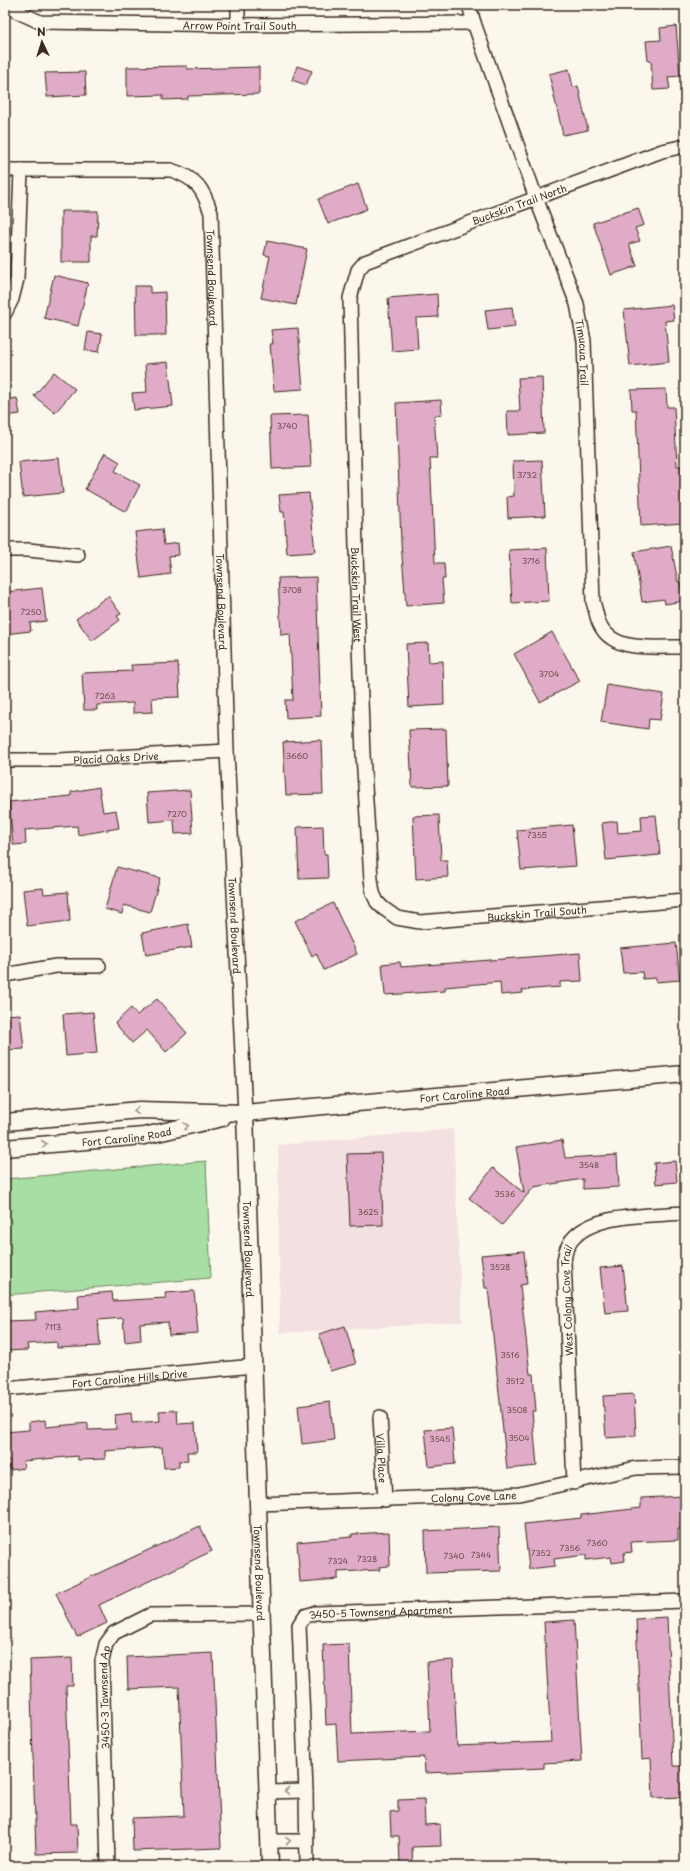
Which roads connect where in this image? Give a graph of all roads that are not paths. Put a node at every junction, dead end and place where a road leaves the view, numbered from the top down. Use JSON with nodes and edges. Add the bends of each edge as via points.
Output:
{"nodes":[{"id":1,"x":11,"y":5,"type":"edge"},
{"id":2,"x":238,"y":5,"type":"edge"},
{"id":3,"x":469,"y":5,"type":"edge"},
{"id":4,"x":474,"y":23,"type":"junction"},
{"id":5,"x":238,"y":25,"type":"junction"},
{"id":6,"x":685,"y":146,"type":"edge"},
{"id":7,"x":5,"y":170,"type":"edge"},
{"id":8,"x":20,"y":170,"type":"junction"},
{"id":9,"x":536,"y":198,"type":"junction"},
{"id":10,"x":358,"y":270,"type":"joint"},
{"id":11,"x":5,"y":313,"type":"edge"},
{"id":12,"x":5,"y":550,"type":"edge"},
{"id":13,"x":78,"y":555,"type":"dead end"},
{"id":14,"x":685,"y":647,"type":"edge"},
{"id":15,"x":227,"y":751,"type":"junction"},
{"id":16,"x":5,"y":760,"type":"edge"},
{"id":17,"x":685,"y":900,"type":"edge"},
{"id":18,"x":390,"y":914,"type":"joint"},
{"id":19,"x":99,"y":966,"type":"dead end"},
{"id":20,"x":5,"y":975,"type":"edge"},
{"id":21,"x":685,"y":1074,"type":"edge"},
{"id":22,"x":245,"y":1113,"type":"junction"},
{"id":23,"x":5,"y":1122,"type":"edge"},
{"id":24,"x":5,"y":1148,"type":"edge"},
{"id":25,"x":685,"y":1213,"type":"edge"},
{"id":26,"x":254,"y":1366,"type":"junction"},
{"id":27,"x":5,"y":1389,"type":"edge"},
{"id":28,"x":380,"y":1416,"type":"dead end"},
{"id":29,"x":685,"y":1467,"type":"edge"},
{"id":30,"x":574,"y":1482,"type":"junction"},
{"id":31,"x":384,"y":1500,"type":"junction"},
{"id":32,"x":259,"y":1504,"type":"junction"},
{"id":33,"x":685,"y":1601,"type":"edge"},
{"id":34,"x":260,"y":1614,"type":"junction"},
{"id":35,"x":306,"y":1790,"type":"junction"},
{"id":36,"x":267,"y":1792,"type":"junction"},
{"id":37,"x":306,"y":1840,"type":"junction"},
{"id":38,"x":269,"y":1841,"type":"junction"},
{"id":39,"x":108,"y":1866,"type":"edge"},
{"id":40,"x":270,"y":1866,"type":"edge"},
{"id":41,"x":307,"y":1866,"type":"edge"}],
"edges":[{"from":1,"to":5,"type":"street","name":"Arrow Point Trail South","via":[[16,11],[40,22]]},
{"from":2,"to":5,"type":"street"},
{"from":3,"to":4,"type":"street","name":"Timucua Trail"},
{"from":4,"to":5,"type":"street","name":"Arrow Point Trail South"},
{"from":4,"to":9,"type":"street","name":"Timucua Trail"},
{"from":6,"to":9,"type":"street","name":"Buckskin Trail North","via":[[662,151]]},
{"from":7,"to":8,"type":"street","name":"Townsend Boulevard"},
{"from":8,"to":11,"type":"street","via":[[17,280]]},
{"from":8,"to":15,"type":"street","name":"Townsend Boulevard","via":[[171,170],[185,175],[204,192],[211,212]]},
{"from":9,"to":10,"type":"street","name":"Buckskin Trail North","via":[[364,262]]},
{"from":9,"to":14,"type":"street","name":"Timucua Trail","via":[[577,304],[584,341],[593,602],[598,620],[605,633],[628,646]]},
{"from":10,"to":18,"type":"street","name":"Buckskin Trail West","via":[[350,298],[363,755],[373,894],[377,902]]},
{"from":12,"to":13,"type":"street"},
{"from":15,"to":16,"type":"street","name":"Placid Oaks Drive","via":[[59,760]]},
{"from":15,"to":22,"type":"street","name":"Townsend Boulevard"},
{"from":17,"to":18,"type":"street","name":"Buckskin Trail South","via":[[420,922],[397,918]]},
{"from":19,"to":20,"type":"street","via":[[56,966]]},
{"from":21,"to":22,"type":"street","name":"Fort Caroline Road"},
{"from":22,"to":23,"type":"street","name":"Fort Caroline Road","one_way":true,"via":[[140,1110]]},
{"from":24,"to":22,"type":"street","name":"Fort Caroline Road","one_way":true,"via":[[144,1136]]},
{"from":22,"to":26,"type":"street","name":"Townsend Boulevard"},
{"from":25,"to":30,"type":"street","name":"West Colony Cove Trail","via":[[606,1220],[582,1230],[567,1247],[564,1261]]},
{"from":26,"to":27,"type":"street","name":"Fort Caroline Hills Drive"},
{"from":26,"to":32,"type":"street","name":"Townsend Boulevard"},
{"from":28,"to":31,"type":"street","name":"Villa Place"},
{"from":29,"to":30,"type":"street","name":"Colony Cove Lane","via":[[636,1468]]},
{"from":30,"to":31,"type":"street","name":"Colony Cove Lane","via":[[519,1494]]},
{"from":31,"to":32,"type":"street","name":"Colony Cove Lane"},
{"from":32,"to":34,"type":"street","name":"Townsend Boulevard"},
{"from":33,"to":35,"type":"street","name":"3450-5 Townsend Apartment","via":[[315,1613],[305,1616],[299,1625]]},
{"from":34,"to":36,"type":"street","name":"Townsend Boulevard"},
{"from":34,"to":39,"type":"street","name":"3450-3 Townsend Ap","via":[[150,1615],[114,1633],[106,1644],[102,1661]]},
{"from":35,"to":36,"type":"street","one_way":true},
{"from":35,"to":37,"type":"street","name":"3450-5 Townsend Apartment"},
{"from":36,"to":38,"type":"street","name":"Townsend Boulevard"},
{"from":38,"to":37,"type":"street","one_way":true},
{"from":37,"to":41,"type":"street","name":"3450-5 Townsend Apartment"},
{"from":38,"to":40,"type":"street","name":"Townsend Boulevard"}]}
